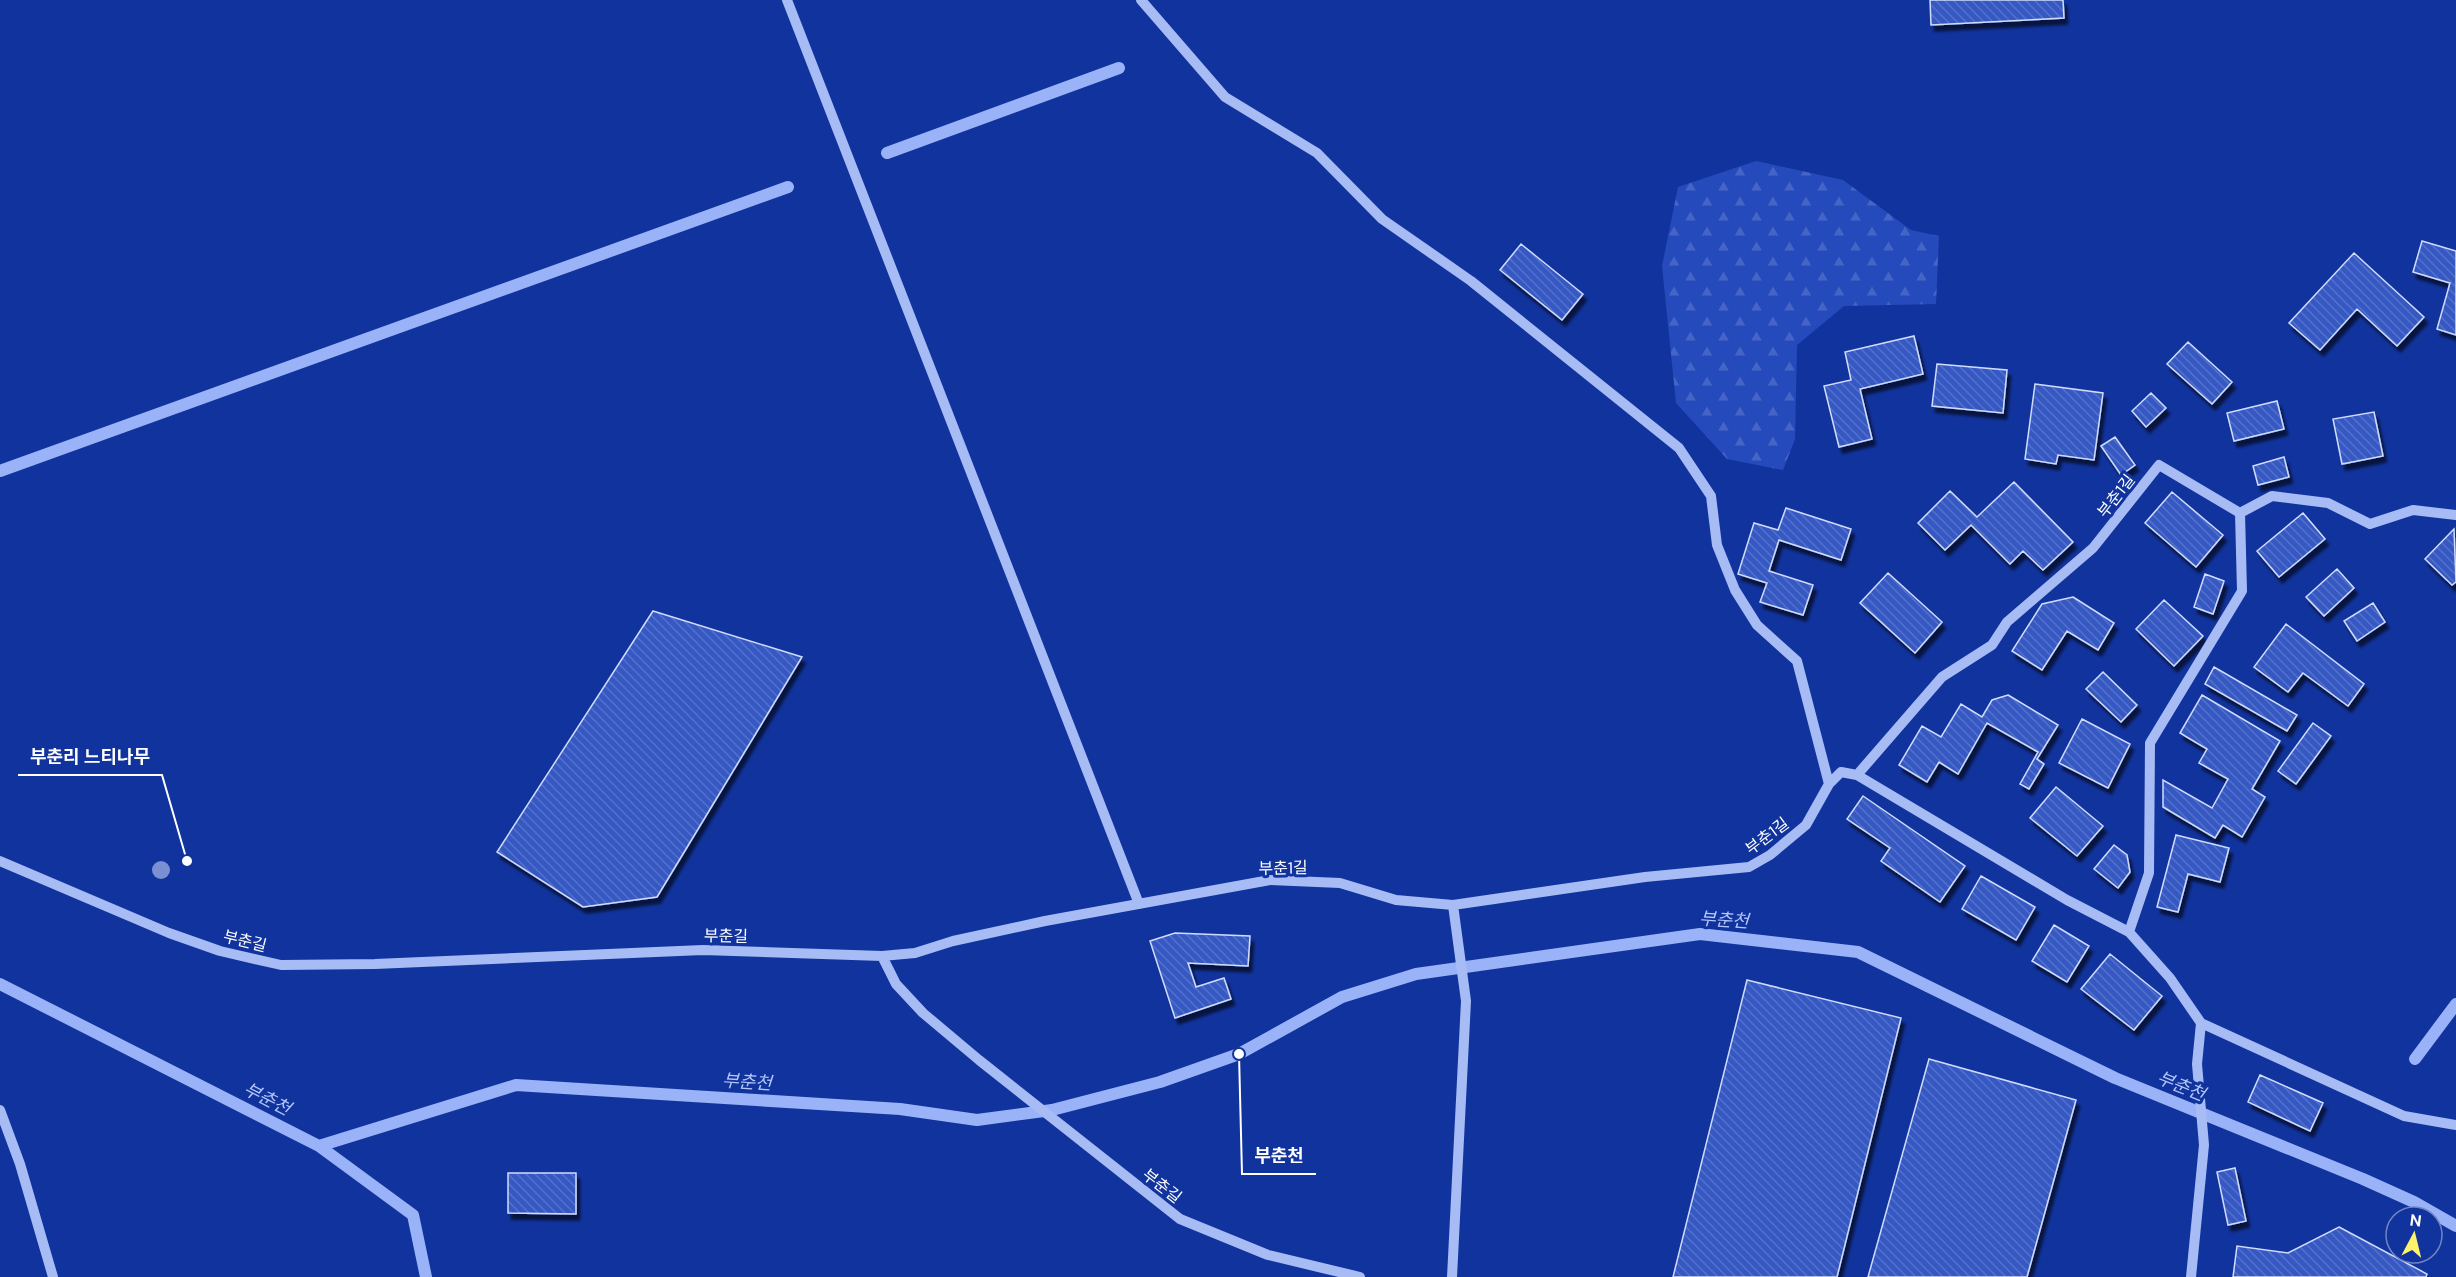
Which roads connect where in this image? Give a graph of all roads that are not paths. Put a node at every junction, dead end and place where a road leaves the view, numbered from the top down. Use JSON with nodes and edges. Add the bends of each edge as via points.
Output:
{"nodes":[{"id":1,"x":787,"y":0,"type":"edge"},
{"id":2,"x":1141,"y":0,"type":"edge"},
{"id":3,"x":2241,"y":513,"type":"junction"},
{"id":4,"x":2456,"y":515,"type":"edge"},
{"id":5,"x":1857,"y":775,"type":"junction"},
{"id":6,"x":1829,"y":784,"type":"junction"},
{"id":7,"x":0,"y":852,"type":"edge"},
{"id":8,"x":0,"y":861,"type":"edge"},
{"id":9,"x":11,"y":866,"type":"junction"},
{"id":10,"x":1139,"y":904,"type":"junction"},
{"id":11,"x":1452,"y":905,"type":"junction"},
{"id":12,"x":2129,"y":932,"type":"junction"},
{"id":13,"x":882,"y":956,"type":"junction"},
{"id":14,"x":2201,"y":1023,"type":"junction"},
{"id":15,"x":0,"y":1110,"type":"edge"},
{"id":16,"x":2456,"y":1125,"type":"edge"},
{"id":17,"x":52,"y":1277,"type":"edge"},
{"id":18,"x":1360,"y":1277,"type":"edge"},
{"id":19,"x":1452,"y":1277,"type":"edge"},
{"id":20,"x":2191,"y":1277,"type":"edge"}],
"edges":[{"from":1,"to":10,"type":"street"},
{"from":2,"to":6,"type":"street","via":[[1225,97],[1317,153],[1382,219],[1471,281],[1679,448],[1711,496],[1717,546],[1735,590],[1756,625],[1797,661]]},
{"from":3,"to":4,"type":"street","via":[[2272,496],[2328,503],[2370,524],[2413,510]]},
{"from":3,"to":5,"type":"street","name":"부춘1길","via":[[2159,465],[2093,548],[2007,622],[1992,645],[1942,676]]},
{"from":3,"to":12,"type":"street","via":[[2242,591],[2150,743],[2149,873]]},
{"from":5,"to":6,"type":"street","via":[[1841,772]]},
{"from":5,"to":12,"type":"street","via":[[2058,895]]},
{"from":6,"to":11,"type":"street","name":"부춘1길","via":[[1806,825],[1749,867],[1645,877]]},
{"from":7,"to":9,"type":"street"},
{"from":8,"to":9,"type":"street","name":"부춘길"},
{"from":9,"to":13,"type":"street","name":"부춘길","via":[[179,936],[220,951],[281,965],[703,950]]},
{"from":10,"to":11,"type":"street","name":"부춘1길","via":[[1270,880],[1340,883],[1396,900]]},
{"from":10,"to":13,"type":"street","name":"부춘1길","via":[[953,941],[915,953]]},
{"from":11,"to":19,"type":"street","via":[[1466,1002]]},
{"from":12,"to":14,"type":"street","via":[[2170,978]]},
{"from":13,"to":18,"type":"street","name":"부춘길","via":[[896,984],[923,1013],[1180,1219],[1268,1255]]},
{"from":14,"to":16,"type":"street","via":[[2404,1116]]},
{"from":14,"to":20,"type":"street","via":[[2197,1064],[2205,1144]]},
{"from":15,"to":17,"type":"street","via":[[20,1164]]}]}
